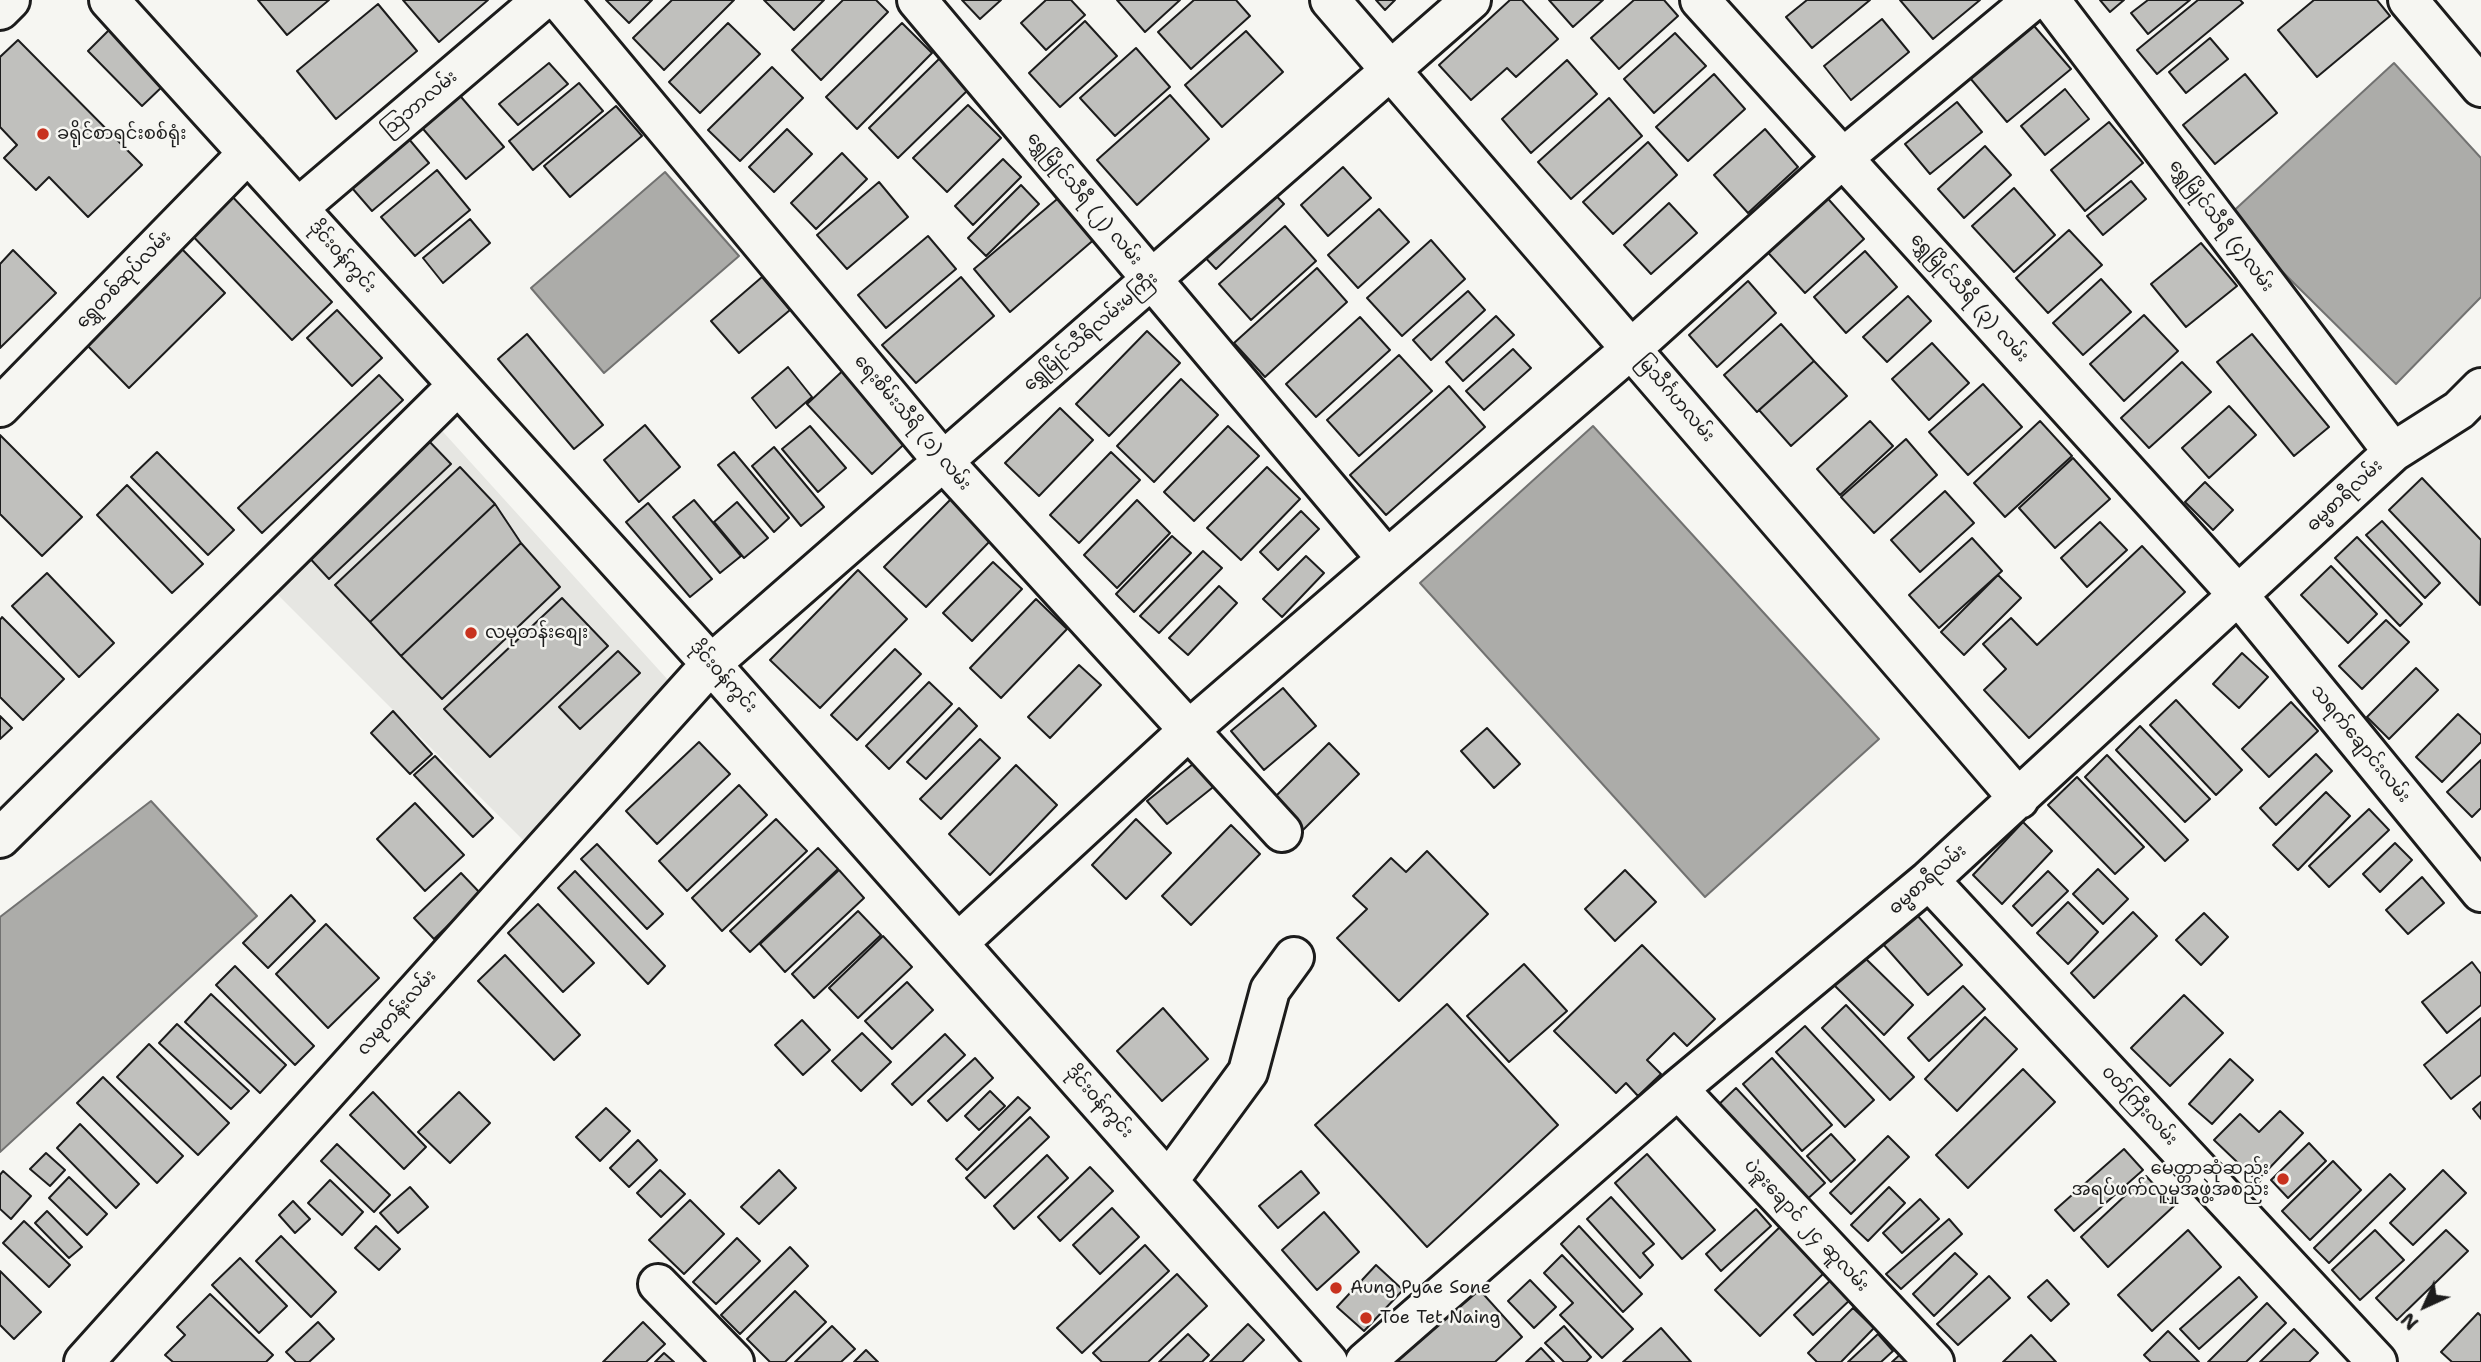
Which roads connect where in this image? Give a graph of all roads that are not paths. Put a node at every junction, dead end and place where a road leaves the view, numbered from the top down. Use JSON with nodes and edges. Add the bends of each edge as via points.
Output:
{"nodes":[{"id":1,"x":10,"y":0,"type":"edge"},
{"id":2,"x":109,"y":0,"type":"edge"},
{"id":3,"x":542,"y":0,"type":"edge"},
{"id":4,"x":559,"y":0,"type":"edge"},
{"id":5,"x":916,"y":0,"type":"edge"},
{"id":6,"x":1330,"y":0,"type":"edge"},
{"id":7,"x":1471,"y":0,"type":"edge"},
{"id":8,"x":1700,"y":0,"type":"edge"},
{"id":9,"x":2033,"y":0,"type":"edge"},
{"id":10,"x":2050,"y":0,"type":"edge"},
{"id":11,"x":2408,"y":0,"type":"edge"},
{"id":12,"x":0,"y":10,"type":"edge"},
{"id":13,"x":1391,"y":70,"type":"junction"},
{"id":14,"x":2481,"y":87,"type":"edge"},
{"id":15,"x":248,"y":153,"type":"junction"},
{"id":16,"x":1843,"y":158,"type":"junction"},
{"id":17,"x":298,"y":208,"type":"junction"},
{"id":18,"x":1151,"y":279,"type":"junction"},
{"id":19,"x":1631,"y":349,"type":"junction"},
{"id":20,"x":458,"y":386,"type":"junction"},
{"id":21,"x":0,"y":407,"type":"edge"},
{"id":22,"x":2474,"y":411,"type":"edge"},
{"id":23,"x":2393,"y":452,"type":"junction"},
{"id":24,"x":943,"y":461,"type":"junction"},
{"id":25,"x":1387,"y":559,"type":"junction"},
{"id":26,"x":2239,"y":596,"type":"junction"},
{"id":27,"x":711,"y":664,"type":"junction"},
{"id":28,"x":1189,"y":730,"type":"junction"},
{"id":29,"x":2019,"y":799,"type":"junction"},
{"id":30,"x":1282,"y":832,"type":"dead end"},
{"id":31,"x":0,"y":838,"type":"edge"},
{"id":32,"x":1929,"y":880,"type":"junction"},
{"id":33,"x":2481,"y":892,"type":"edge"},
{"id":34,"x":958,"y":943,"type":"junction"},
{"id":35,"x":1294,"y":957,"type":"dead end"},
{"id":36,"x":1678,"y":1089,"type":"junction"},
{"id":37,"x":1168,"y":1180,"type":"junction"},
{"id":38,"x":658,"y":1284,"type":"dead end"},
{"id":39,"x":84,"y":1362,"type":"edge"},
{"id":40,"x":734,"y":1362,"type":"edge"},
{"id":41,"x":1328,"y":1362,"type":"edge"},
{"id":42,"x":1365,"y":1362,"type":"edge"},
{"id":43,"x":1934,"y":1362,"type":"edge"},
{"id":44,"x":2377,"y":1362,"type":"edge"}],
"edges":[{"from":1,"to":12,"type":"street"},
{"from":2,"to":15,"type":"street","name":"ဒိုင်းဝန်ကွင်း"},
{"from":3,"to":17,"type":"street","name":"သြဘာလမ်း"},
{"from":4,"to":24,"type":"street","name":"ရေးစိမ်းသီရိ (၁) လမ်း"},
{"from":5,"to":18,"type":"street","name":"ရွှေမြိုင်သီရီ (၂) လမ်း"},
{"from":6,"to":13,"type":"street","name":"မြသီင်္ဂဟလမ်း"},
{"from":7,"to":13,"type":"street","name":"ရွှေမြိုင်သီရိလမ်းမကြီး"},
{"from":8,"to":16,"type":"street","name":"ရွှေမြိုင်သီရိ (၃) လမ်း"},
{"from":9,"to":16,"type":"street"},
{"from":10,"to":23,"type":"street","name":"ရွှေမြိုင်သီရီ (၄)လမ်း"},
{"from":11,"to":14,"type":"street"},
{"from":13,"to":18,"type":"street","name":"ရွှေမြိုင်သီရိလမ်းမကြီး"},
{"from":13,"to":19,"type":"street","name":"မြသီင်္ဂဟလမ်း"},
{"from":15,"to":17,"type":"street","name":"ဒိုင်းဝန်ကွင်း"},
{"from":15,"to":21,"type":"street","name":"ရွှေတစ်ဆုပ်လမ်း"},
{"from":16,"to":19,"type":"street"},
{"from":16,"to":26,"type":"street","name":"ရွှေမြိုင်သီရိ (၃) လမ်း"},
{"from":17,"to":20,"type":"street","name":"ဒိုင်းဝန်ကွင်း"},
{"from":18,"to":24,"type":"street","name":"ရွှေမြိုင်သီရိလမ်းမကြီး"},
{"from":18,"to":25,"type":"street","name":"ရွှေမြိုင်သီရီ (၂) လမ်း"},
{"from":19,"to":25,"type":"street"},
{"from":19,"to":29,"type":"street","name":"မြသီင်္ဂဟလမ်း"},
{"from":20,"to":27,"type":"street","name":"ဒိုင်းဝန်ကွင်း"},
{"from":20,"to":31,"type":"street"},
{"from":22,"to":23,"type":"street","name":"ဓမ္မစာရီလမ်း"},
{"from":23,"to":26,"type":"street","name":"ဓမ္မစာရီလမ်း"},
{"from":24,"to":27,"type":"street","name":"ရွှေမြိုင်သီရိလမ်းမကြီး"},
{"from":24,"to":28,"type":"street","name":"ရေးစိမ်းသီရိ (၁) လမ်း"},
{"from":25,"to":28,"type":"street"},
{"from":26,"to":29,"type":"street","name":"ဓမ္မစာရီလမ်း"},
{"from":26,"to":33,"type":"street","name":"သရက်ချောင်းလမ်း"},
{"from":27,"to":34,"type":"street","name":"ဒိုင်းဝန်ကွင်း"},
{"from":27,"to":39,"type":"street","name":"လမုတန်းလမ်း"},
{"from":28,"to":30,"type":"street","name":"ရေးစိမ်းသီရိ (၁) လမ်း"},
{"from":28,"to":34,"type":"street"},
{"from":29,"to":32,"type":"street","name":"ဓမ္မစာရီလမ်း"},
{"from":32,"to":36,"type":"street","name":"ဓမ္မစာရီလမ်း"},
{"from":32,"to":44,"type":"street","name":"၀တ်ကြီးလမ်း"},
{"from":34,"to":37,"type":"street","name":"ဒိုင်းဝန်ကွင်း"},
{"from":35,"to":37,"type":"street","via":[[1270,990],[1248,1072]]},
{"from":36,"to":42,"type":"street","name":"ဓမ္မစာရီလမ်း"},
{"from":36,"to":43,"type":"street","name":"ပဲခူးချောင် ၂၄ ဆူလမ်း"},
{"from":37,"to":41,"type":"street","name":"ဒိုင်းဝန်ကွင်း"},
{"from":38,"to":40,"type":"street"}]}
